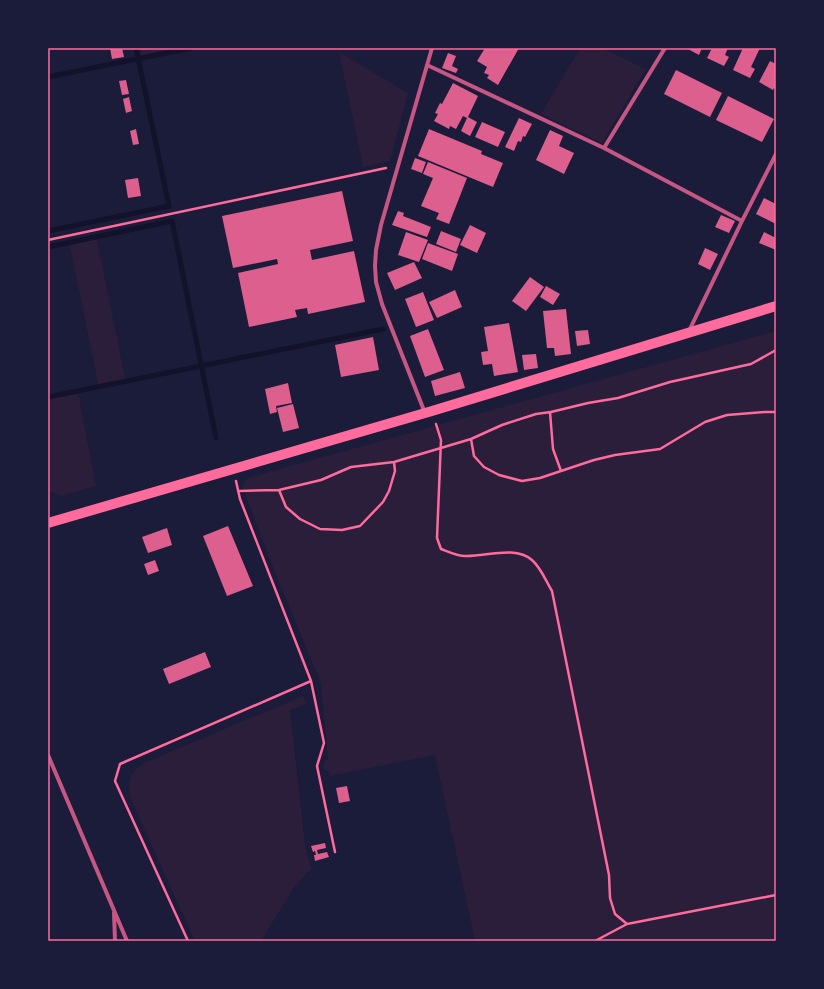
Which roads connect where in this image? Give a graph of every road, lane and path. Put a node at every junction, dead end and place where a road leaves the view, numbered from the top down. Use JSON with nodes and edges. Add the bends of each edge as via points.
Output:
{"nodes":[{"id":1,"x":432,"y":48,"type":"edge"},
{"id":2,"x":665,"y":48,"type":"edge"},
{"id":3,"x":427,"y":65,"type":"junction"},
{"id":4,"x":604,"y":148,"type":"junction"},
{"id":5,"x":776,"y":154,"type":"edge"},
{"id":6,"x":398,"y":166,"type":"junction"},
{"id":7,"x":742,"y":220,"type":"junction"},
{"id":8,"x":48,"y":240,"type":"edge"},
{"id":9,"x":776,"y":306,"type":"edge"},
{"id":10,"x":689,"y":332,"type":"junction"},
{"id":11,"x":776,"y":350,"type":"edge"},
{"id":12,"x":429,"y":412,"type":"junction"},
{"id":13,"x":550,"y":412,"type":"junction"},
{"id":14,"x":776,"y":412,"type":"edge"},
{"id":15,"x":471,"y":439,"type":"junction"},
{"id":16,"x":441,"y":449,"type":"junction"},
{"id":17,"x":394,"y":462,"type":"junction"},
{"id":18,"x":232,"y":469,"type":"junction"},
{"id":19,"x":561,"y":471,"type":"junction"},
{"id":20,"x":279,"y":490,"type":"junction"},
{"id":21,"x":238,"y":491,"type":"junction"},
{"id":22,"x":48,"y":523,"type":"edge"},
{"id":23,"x":311,"y":681,"type":"junction"},
{"id":24,"x":48,"y":755,"type":"edge"},
{"id":25,"x":335,"y":852,"type":"dead end"},
{"id":26,"x":776,"y":895,"type":"edge"},
{"id":27,"x":114,"y":910,"type":"junction"},
{"id":28,"x":627,"y":924,"type":"junction"},
{"id":29,"x":115,"y":941,"type":"edge"},
{"id":30,"x":127,"y":941,"type":"edge"},
{"id":31,"x":188,"y":941,"type":"edge"},
{"id":32,"x":595,"y":941,"type":"edge"}],
"edges":[{"from":1,"to":3,"type":"street"},
{"from":2,"to":4,"type":"street"},
{"from":3,"to":4,"type":"street"},
{"from":3,"to":6,"type":"street"},
{"from":4,"to":7,"type":"street"},
{"from":5,"to":7,"type":"street"},
{"from":6,"to":8,"type":"path"},
{"from":6,"to":12,"type":"street","via":[[377,244],[376,282],[382,304]]},
{"from":7,"to":10,"type":"street"},
{"from":9,"to":10,"type":"main road"},
{"from":10,"to":12,"type":"main road"},
{"from":11,"to":13,"type":"path","via":[[751,364],[670,382],[618,398],[588,402]]},
{"from":12,"to":16,"type":"path","via":[[441,440]]},
{"from":12,"to":18,"type":"main road"},
{"from":13,"to":15,"type":"path","via":[[509,423]]},
{"from":13,"to":19,"type":"path","via":[[553,450]]},
{"from":14,"to":19,"type":"path","via":[[727,415],[705,422],[660,449],[614,455]]},
{"from":15,"to":16,"type":"path"},
{"from":15,"to":19,"type":"path","via":[[474,456],[484,467],[499,475],[522,481]]},
{"from":16,"to":17,"type":"path"},
{"from":16,"to":28,"type":"path","via":[[437,538],[441,549],[465,556],[504,552],[523,555],[532,560],[552,591],[609,875],[610,898],[615,914]]},
{"from":17,"to":20,"type":"path","via":[[351,467],[321,480]]},
{"from":17,"to":20,"type":"path","via":[[395,471],[383,502],[360,526],[342,530],[320,529],[300,519],[286,507]]},
{"from":18,"to":21,"type":"path"},
{"from":18,"to":22,"type":"main road"},
{"from":20,"to":21,"type":"path"},
{"from":21,"to":23,"type":"path"},
{"from":23,"to":25,"type":"path","via":[[324,743],[317,766]]},
{"from":23,"to":31,"type":"path","via":[[120,764],[115,781]]},
{"from":24,"to":27,"type":"street"},
{"from":26,"to":28,"type":"path"},
{"from":27,"to":29,"type":"street"},
{"from":27,"to":30,"type":"street"},
{"from":28,"to":32,"type":"path"}]}
